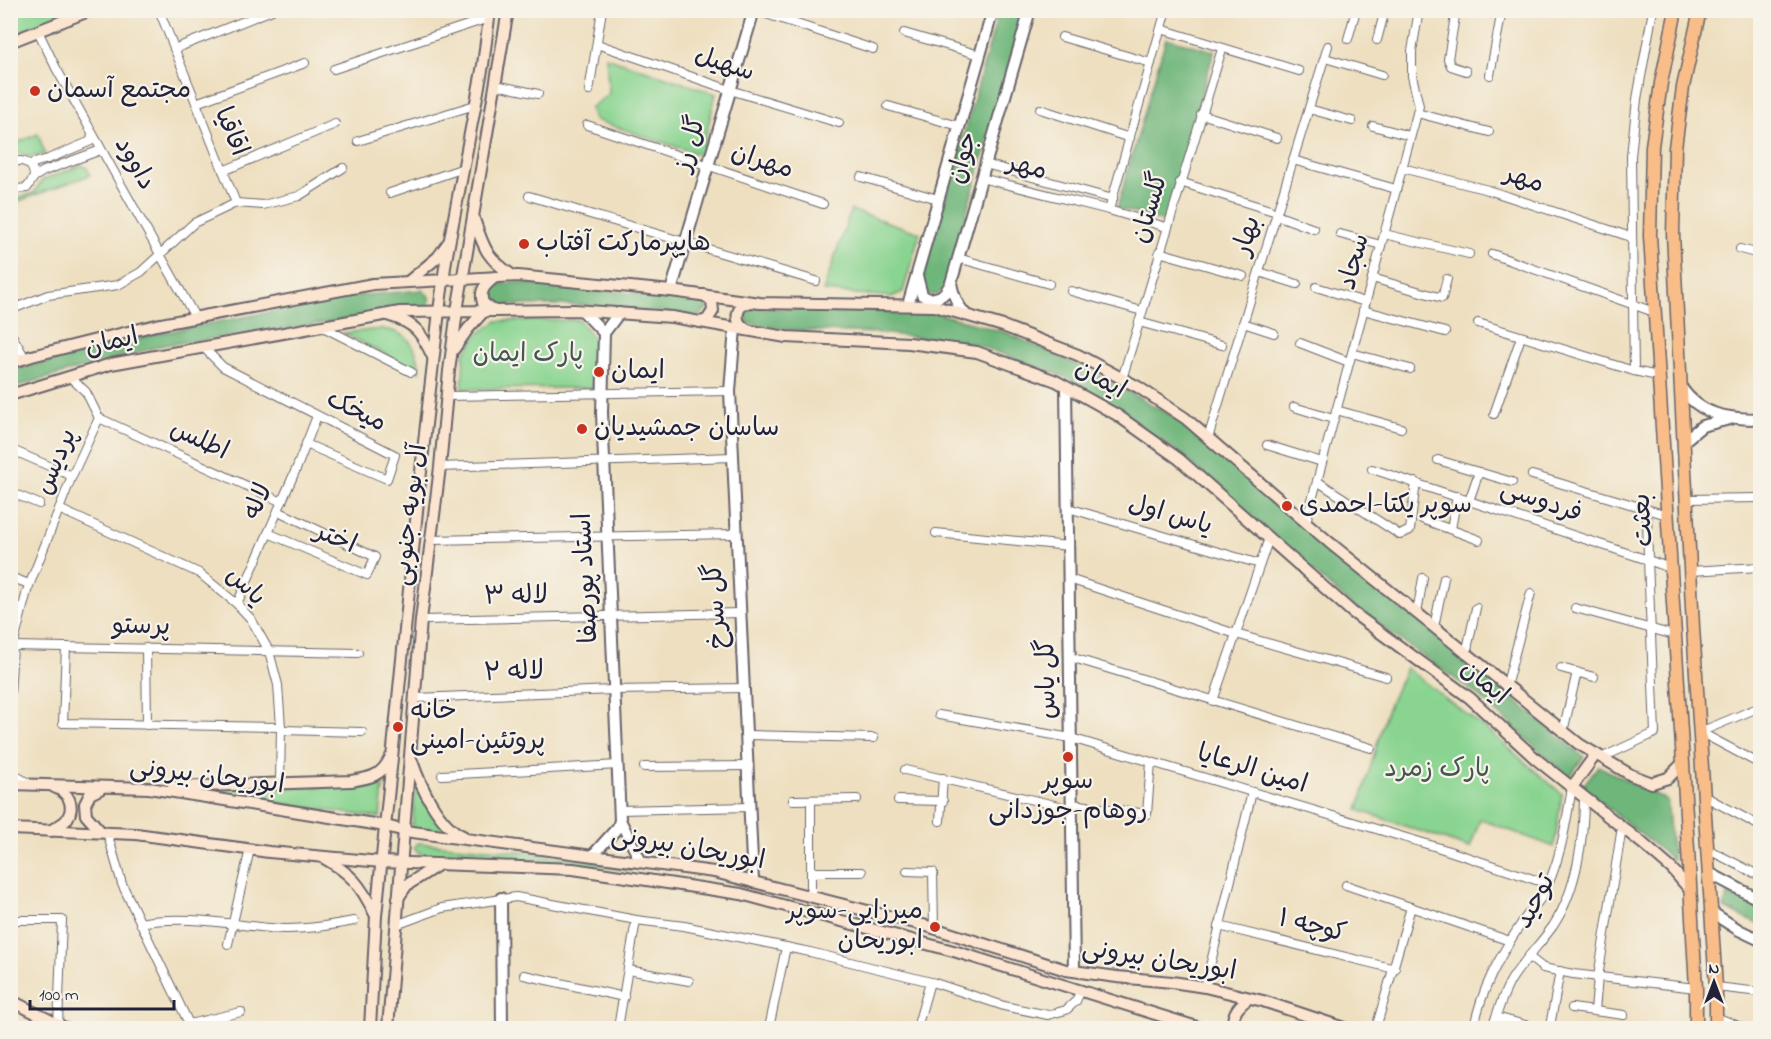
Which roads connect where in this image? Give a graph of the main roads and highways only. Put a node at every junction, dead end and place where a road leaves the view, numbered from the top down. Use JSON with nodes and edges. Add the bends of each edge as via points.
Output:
{"nodes":[{"id":1,"x":91,"y":10,"type":"edge"},
{"id":2,"x":508,"y":10,"type":"edge"},
{"id":3,"x":1676,"y":10,"type":"edge"},
{"id":4,"x":1700,"y":10,"type":"edge"},
{"id":5,"x":489,"y":14,"type":"edge"},
{"id":6,"x":10,"y":42,"type":"edge"},
{"id":7,"x":1661,"y":83,"type":"junction"},
{"id":8,"x":1683,"y":87,"type":"junction"},
{"id":9,"x":473,"y":217,"type":"junction"},
{"id":10,"x":450,"y":240,"type":"junction"},
{"id":11,"x":513,"y":276,"type":"junction"},
{"id":12,"x":495,"y":277,"type":"junction"},
{"id":13,"x":443,"y":279,"type":"junction"},
{"id":14,"x":463,"y":279,"type":"junction"},
{"id":15,"x":427,"y":280,"type":"junction"},
{"id":16,"x":409,"y":281,"type":"junction"},
{"id":17,"x":704,"y":295,"type":"junction"},
{"id":18,"x":754,"y":302,"type":"junction"},
{"id":19,"x":489,"y":310,"type":"junction"},
{"id":20,"x":427,"y":311,"type":"junction"},
{"id":21,"x":439,"y":311,"type":"junction"},
{"id":22,"x":458,"y":311,"type":"junction"},
{"id":23,"x":384,"y":315,"type":"junction"},
{"id":24,"x":697,"y":321,"type":"junction"},
{"id":25,"x":747,"y":330,"type":"junction"},
{"id":26,"x":453,"y":351,"type":"junction"},
{"id":27,"x":434,"y":358,"type":"junction"},
{"id":28,"x":10,"y":363,"type":"edge"},
{"id":29,"x":10,"y":395,"type":"edge"},
{"id":30,"x":393,"y":752,"type":"junction"},
{"id":31,"x":410,"y":755,"type":"junction"},
{"id":32,"x":1598,"y":756,"type":"junction"},
{"id":33,"x":1683,"y":763,"type":"junction"},
{"id":34,"x":10,"y":784,"type":"edge"},
{"id":35,"x":48,"y":785,"type":"junction"},
{"id":36,"x":1572,"y":787,"type":"junction"},
{"id":37,"x":106,"y":788,"type":"junction"},
{"id":38,"x":149,"y":788,"type":"junction"},
{"id":39,"x":386,"y":826,"type":"junction"},
{"id":40,"x":10,"y":829,"type":"edge"},
{"id":41,"x":50,"y":831,"type":"junction"},
{"id":42,"x":405,"y":831,"type":"junction"},
{"id":43,"x":104,"y":832,"type":"junction"},
{"id":44,"x":469,"y":838,"type":"junction"},
{"id":45,"x":319,"y":856,"type":"junction"},
{"id":46,"x":382,"y":862,"type":"junction"},
{"id":47,"x":401,"y":863,"type":"junction"},
{"id":48,"x":439,"y":865,"type":"junction"},
{"id":49,"x":1690,"y":890,"type":"junction"},
{"id":50,"x":397,"y":898,"type":"junction"},
{"id":51,"x":376,"y":916,"type":"junction"},
{"id":52,"x":1249,"y":998,"type":"junction"},
{"id":53,"x":10,"y":1000,"type":"edge"},
{"id":54,"x":1716,"y":1023,"type":"edge"},
{"id":55,"x":10,"y":1024,"type":"edge"},
{"id":56,"x":62,"y":1027,"type":"edge"},
{"id":57,"x":20,"y":1029,"type":"edge"},
{"id":58,"x":370,"y":1029,"type":"edge"},
{"id":59,"x":388,"y":1029,"type":"edge"},
{"id":60,"x":1200,"y":1029,"type":"edge"},
{"id":61,"x":1233,"y":1029,"type":"edge"},
{"id":62,"x":1344,"y":1029,"type":"edge"},
{"id":63,"x":1696,"y":1029,"type":"edge"}],
"edges":[{"from":1,"to":6,"type":"main road"},
{"from":2,"to":9,"type":"main road","name":"آل بویه جنوبی"},
{"from":3,"to":7,"type":"main road","name":"بعثت"},
{"from":4,"to":8,"type":"main road","name":"بعثت"},
{"from":5,"to":10,"type":"main road","name":"آل بویه جنوبی"},
{"from":7,"to":8,"type":"main road"},
{"from":7,"to":33,"type":"main road","name":"بعثت","via":[[1652,146],[1650,236]]},
{"from":8,"to":54,"type":"main road","name":"بعثت","via":[[1675,148],[1673,234]]},
{"from":9,"to":11,"type":"main road","via":[[494,263]]},
{"from":9,"to":14,"type":"main road","name":"آل بویه جنوبی"},
{"from":10,"to":13,"type":"main road","name":"آل بویه جنوبی"},
{"from":10,"to":16,"type":"main road","via":[[438,257]]},
{"from":11,"to":12,"type":"main road","name":"ایمان"},
{"from":11,"to":17,"type":"main road","name":"ایمان"},
{"from":12,"to":14,"type":"main road","name":"ایمان"},
{"from":12,"to":19,"type":"main road","via":[[482,288],[483,303]]},
{"from":13,"to":14,"type":"main road","name":"ایمان"},
{"from":13,"to":15,"type":"main road","name":"ایمان"},
{"from":13,"to":21,"type":"main road","name":"آل بویه جنوبی"},
{"from":14,"to":22,"type":"main road","name":"آل بویه جنوبی"},
{"from":15,"to":16,"type":"main road","name":"ایمان"},
{"from":15,"to":20,"type":"main road","via":[[435,296]]},
{"from":16,"to":28,"type":"main road","name":"ایمان","via":[[373,284],[156,325]]},
{"from":17,"to":18,"type":"main road","name":"ایمان"},
{"from":17,"to":24,"type":"main road","via":[[712,302],[713,312],[707,320]]},
{"from":18,"to":25,"type":"main road","via":[[742,305],[737,316]]},
{"from":18,"to":32,"type":"main road","name":"ایمان","via":[[935,306],[1003,326],[1078,356],[1122,379],[1185,418],[1506,687]]},
{"from":19,"to":22,"type":"main road","name":"ایمان"},
{"from":19,"to":24,"type":"main road","name":"ایمان","via":[[583,310]]},
{"from":19,"to":26,"type":"main road","via":[[468,328]]},
{"from":20,"to":21,"type":"main road","name":"ایمان"},
{"from":20,"to":23,"type":"main road","name":"ایمان"},
{"from":21,"to":22,"type":"main road","name":"ایمان"},
{"from":21,"to":27,"type":"main road","name":"آل بویه جنوبی"},
{"from":22,"to":26,"type":"main road","name":"آل بویه جنوبی"},
{"from":23,"to":27,"type":"main road","via":[[405,320],[417,330]]},
{"from":23,"to":29,"type":"main road","name":"ایمان","via":[[111,364]]},
{"from":24,"to":25,"type":"main road","name":"ایمان"},
{"from":25,"to":36,"type":"main road","name":"ایمان","via":[[786,337],[909,343],[977,352],[1056,381],[1118,415],[1179,459],[1352,612],[1470,698]]},
{"from":26,"to":31,"type":"main road","name":"آل بویه جنوبی","via":[[421,620]]},
{"from":27,"to":30,"type":"main road","name":"آل بویه جنوبی"},
{"from":30,"to":38,"type":"main road","via":[[379,775],[351,781]]},
{"from":30,"to":39,"type":"main road","name":"آل بویه جنوبی"},
{"from":31,"to":42,"type":"main road","name":"آل بویه جنوبی"},
{"from":31,"to":44,"type":"main road","via":[[440,817],[458,834]]},
{"from":32,"to":33,"type":"main road","name":"ایمان","via":[[1652,783],[1668,778]]},
{"from":32,"to":36,"type":"main road"},
{"from":33,"to":49,"type":"main road","name":"بعثت"},
{"from":34,"to":35,"type":"main road","name":"ابوریحان بیرونی"},
{"from":35,"to":37,"type":"main road","name":"ابوریحان بیرونی"},
{"from":35,"to":41,"type":"main road","via":[[64,790],[71,809],[66,821]]},
{"from":36,"to":49,"type":"main road","name":"ایمان","via":[[1672,869]]},
{"from":37,"to":38,"type":"main road","name":"ابوریحان بیرونی"},
{"from":37,"to":43,"type":"main road","via":[[90,794],[85,804],[86,815]]},
{"from":38,"to":39,"type":"main road","name":"ابوریحان بیرونی"},
{"from":39,"to":42,"type":"main road","name":"ابوریحان بیرونی"},
{"from":39,"to":46,"type":"main road","name":"آل بویه جنوبی"},
{"from":40,"to":41,"type":"main road","name":"ابوریحان بیرونی"},
{"from":41,"to":43,"type":"main road","name":"ابوریحان بیرونی"},
{"from":42,"to":44,"type":"main road","name":"ابوریحان بیرونی"},
{"from":42,"to":47,"type":"main road","name":"آل بویه جنوبی"},
{"from":43,"to":45,"type":"main road","name":"ابوریحان بیرونی"},
{"from":44,"to":52,"type":"main road","name":"ابوریحان بیرونی","via":[[714,872],[934,928],[1074,971],[1172,982]]},
{"from":45,"to":46,"type":"main road","name":"ابوریحان بیرونی"},
{"from":45,"to":51,"type":"main road","via":[[353,877]]},
{"from":46,"to":47,"type":"main road","name":"ابوریحان بیرونی"},
{"from":46,"to":51,"type":"main road","name":"آل بویه جنوبی"},
{"from":47,"to":48,"type":"main road","name":"ابوریحان بیرونی"},
{"from":47,"to":50,"type":"main road","name":"آل بویه جنوبی"},
{"from":48,"to":50,"type":"main road","via":[[417,877]]},
{"from":48,"to":60,"type":"main road","name":"ابوریحان بیرونی","via":[[573,869],[741,894],[957,952]]},
{"from":49,"to":63,"type":"main road","name":"بعثت"},
{"from":50,"to":59,"type":"main road","name":"آل بویه جنوبی"},
{"from":51,"to":58,"type":"main road","name":"آل بویه جنوبی"},
{"from":52,"to":61,"type":"main road","via":[[1232,1017]]},
{"from":52,"to":62,"type":"main road","name":"ابوریحان بیرونی"},
{"from":53,"to":56,"type":"main road"},
{"from":55,"to":57,"type":"main road"}]}
